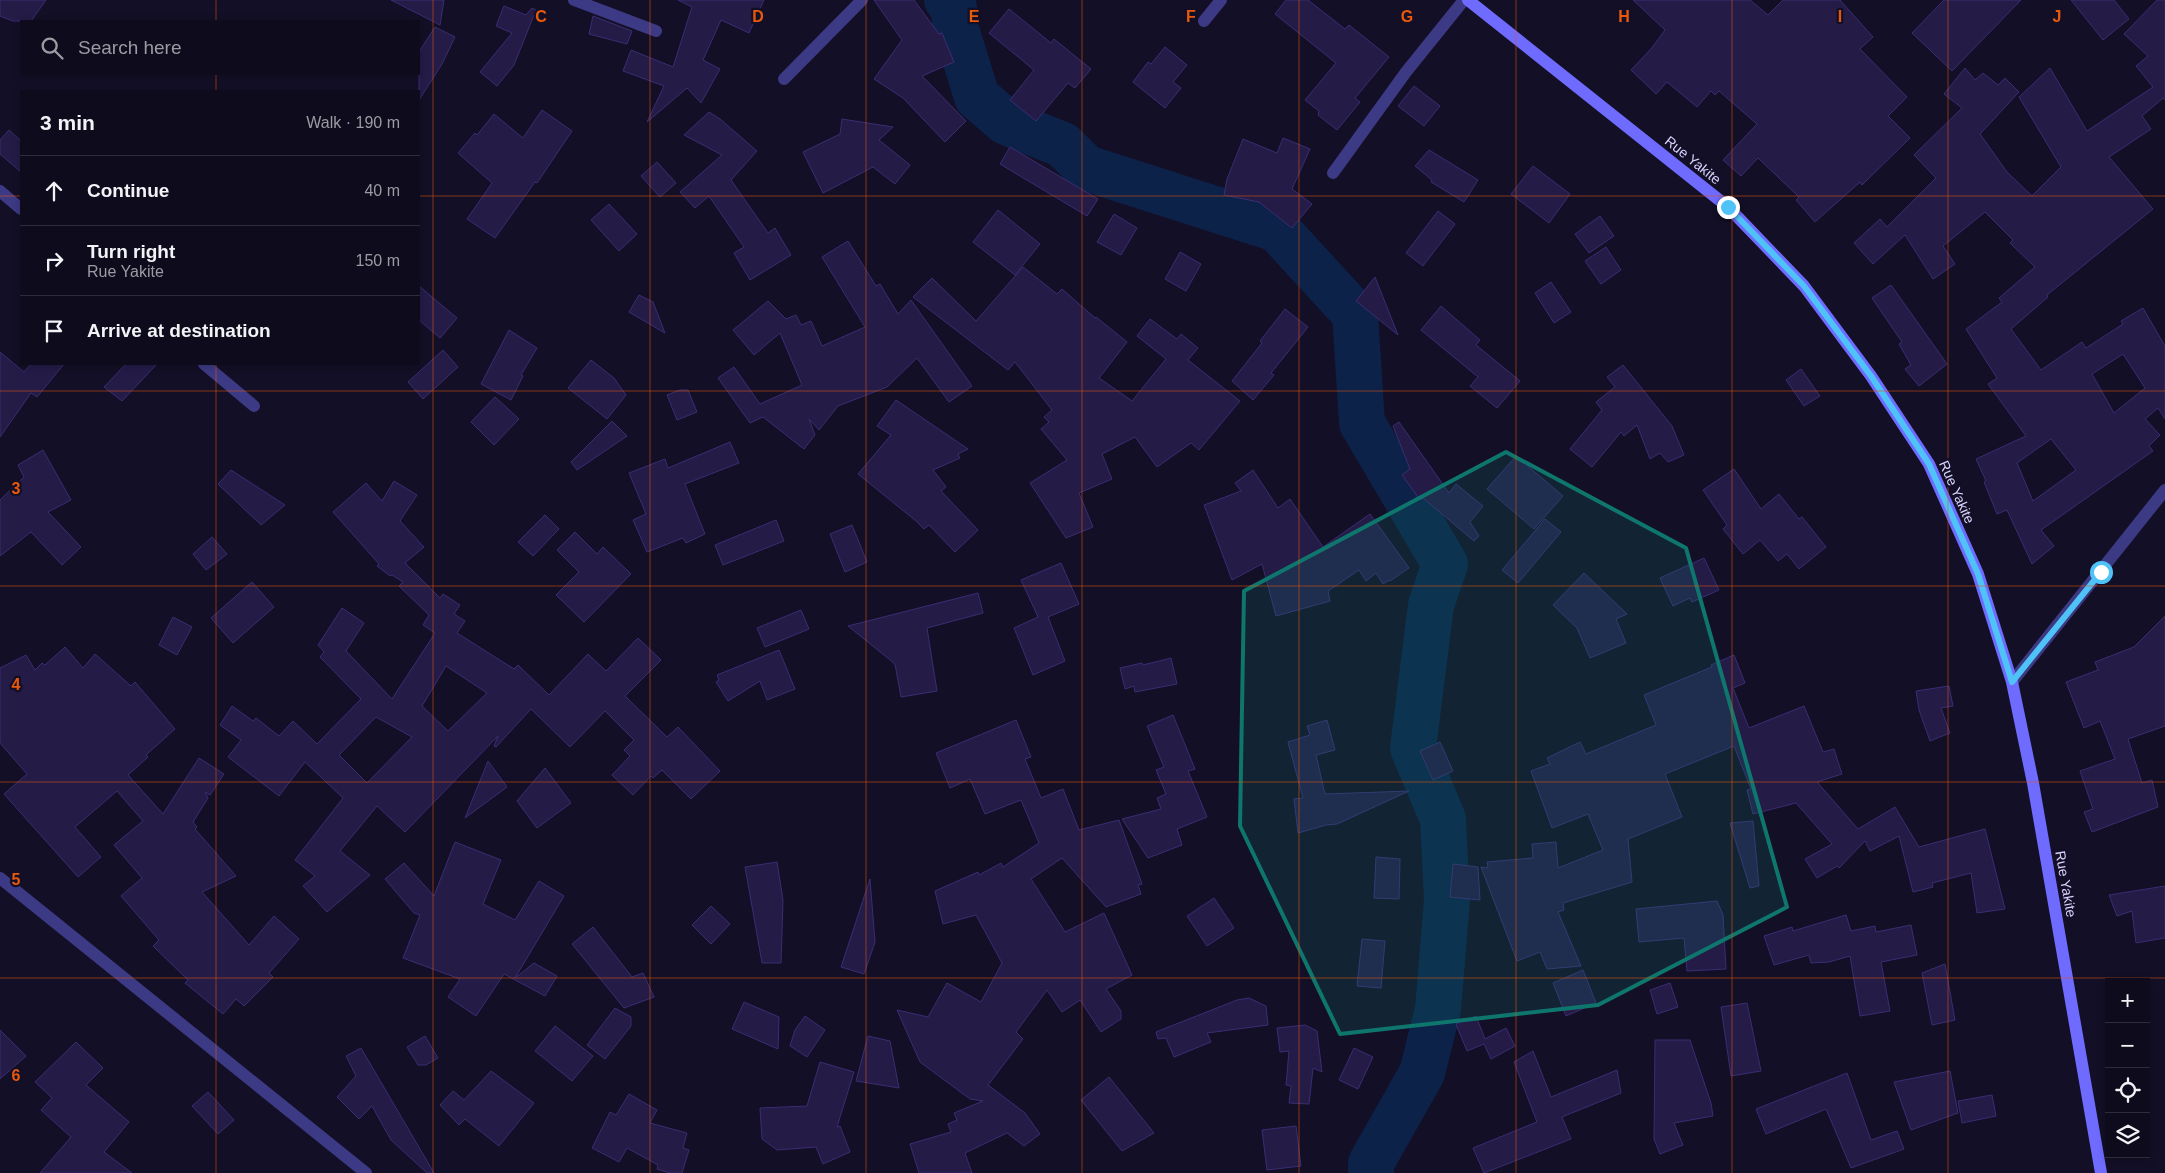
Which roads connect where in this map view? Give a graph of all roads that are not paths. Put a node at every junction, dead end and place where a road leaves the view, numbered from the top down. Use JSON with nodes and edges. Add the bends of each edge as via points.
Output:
{"nodes":[{"id":1,"x":574,"y":0,"type":"edge"},
{"id":2,"x":862,"y":0,"type":"edge"},
{"id":3,"x":1221,"y":0,"type":"edge"},
{"id":4,"x":1464,"y":0,"type":"edge"},
{"id":5,"x":1468,"y":0,"type":"edge"},
{"id":6,"x":1204,"y":21,"type":"dead end"},
{"id":7,"x":656,"y":31,"type":"dead end"},
{"id":8,"x":784,"y":79,"type":"dead end"},
{"id":9,"x":1333,"y":173,"type":"dead end"},
{"id":10,"x":0,"y":191,"type":"edge"},
{"id":11,"x":20,"y":208,"type":"edge"},
{"id":12,"x":205,"y":365,"type":"edge"},
{"id":13,"x":254,"y":406,"type":"dead end"},
{"id":14,"x":2165,"y":490,"type":"edge"},
{"id":15,"x":2012,"y":682,"type":"junction"},
{"id":16,"x":0,"y":878,"type":"edge"},
{"id":17,"x":366,"y":1173,"type":"edge"},
{"id":18,"x":2101,"y":1173,"type":"edge"}],
"edges":[{"from":1,"to":7,"type":"street"},
{"from":2,"to":8,"type":"street"},
{"from":3,"to":6,"type":"street"},
{"from":4,"to":9,"type":"street","via":[[1406,72]]},
{"from":5,"to":15,"type":"main road","name":"Rue Yakite","via":[[1728,207],[1804,286],[1871,376],[1929,464],[1978,574]]},
{"from":10,"to":11,"type":"street"},
{"from":12,"to":13,"type":"street"},
{"from":14,"to":15,"type":"street"},
{"from":15,"to":18,"type":"main road","name":"Rue Yakite","via":[[2033,783]]},
{"from":16,"to":17,"type":"street"}]}
